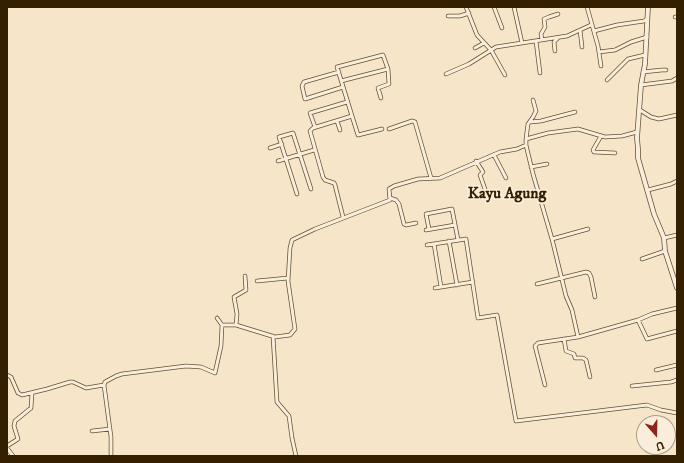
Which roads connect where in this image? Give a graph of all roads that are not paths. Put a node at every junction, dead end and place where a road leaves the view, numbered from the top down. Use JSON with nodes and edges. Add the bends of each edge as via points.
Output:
{"nodes":[{"id":1,"x":466,"y":7,"type":"edge"},
{"id":2,"x":494,"y":7,"type":"edge"},
{"id":3,"x":514,"y":7,"type":"edge"},
{"id":4,"x":587,"y":7,"type":"edge"},
{"id":5,"x":648,"y":7,"type":"edge"},
{"id":6,"x":469,"y":13,"type":"junction"},
{"id":7,"x":558,"y":14,"type":"dead end"},
{"id":8,"x":448,"y":16,"type":"dead end"},
{"id":9,"x":647,"y":19,"type":"junction"},
{"id":10,"x":591,"y":25,"type":"junction"},
{"id":11,"x":502,"y":28,"type":"dead end"},
{"id":12,"x":580,"y":30,"type":"junction"},
{"id":13,"x":594,"y":31,"type":"junction"},
{"id":14,"x":647,"y":37,"type":"junction"},
{"id":15,"x":558,"y":38,"type":"junction"},
{"id":16,"x":542,"y":40,"type":"junction"},
{"id":17,"x":536,"y":41,"type":"junction"},
{"id":18,"x":484,"y":43,"type":"junction"},
{"id":19,"x":522,"y":43,"type":"junction"},
{"id":20,"x":582,"y":47,"type":"dead end"},
{"id":21,"x":475,"y":48,"type":"dead end"},
{"id":22,"x":491,"y":50,"type":"junction"},
{"id":23,"x":555,"y":51,"type":"dead end"},
{"id":24,"x":599,"y":52,"type":"junction"},
{"id":25,"x":645,"y":55,"type":"junction"},
{"id":26,"x":601,"y":66,"type":"dead end"},
{"id":27,"x":388,"y":69,"type":"junction"},
{"id":28,"x":666,"y":70,"type":"dead end"},
{"id":29,"x":339,"y":72,"type":"junction"},
{"id":30,"x":643,"y":72,"type":"junction"},
{"id":31,"x":540,"y":73,"type":"dead end"},
{"id":32,"x":446,"y":74,"type":"dead end"},
{"id":33,"x":505,"y":75,"type":"dead end"},
{"id":34,"x":677,"y":78,"type":"edge"},
{"id":35,"x":607,"y":80,"type":"dead end"},
{"id":36,"x":341,"y":81,"type":"junction"},
{"id":37,"x":641,"y":85,"type":"junction"},
{"id":38,"x":343,"y":87,"type":"junction"},
{"id":39,"x":381,"y":98,"type":"dead end"},
{"id":40,"x":533,"y":100,"type":"dead end"},
{"id":41,"x":347,"y":102,"type":"junction"},
{"id":42,"x":640,"y":110,"type":"junction"},
{"id":43,"x":575,"y":112,"type":"dead end"},
{"id":44,"x":677,"y":115,"type":"edge"},
{"id":45,"x":352,"y":116,"type":"junction"},
{"id":46,"x":337,"y":121,"type":"junction"},
{"id":47,"x":530,"y":122,"type":"junction"},
{"id":48,"x":314,"y":127,"type":"junction"},
{"id":49,"x":382,"y":129,"type":"dead end"},
{"id":50,"x":389,"y":129,"type":"dead end"},
{"id":51,"x":340,"y":130,"type":"dead end"},
{"id":52,"x":637,"y":132,"type":"junction"},
{"id":53,"x":601,"y":136,"type":"junction"},
{"id":54,"x":526,"y":139,"type":"junction"},
{"id":55,"x":282,"y":144,"type":"junction"},
{"id":56,"x":526,"y":145,"type":"junction"},
{"id":57,"x":270,"y":148,"type":"dead end"},
{"id":58,"x":314,"y":150,"type":"junction"},
{"id":59,"x":300,"y":154,"type":"junction"},
{"id":60,"x":614,"y":154,"type":"dead end"},
{"id":61,"x":494,"y":155,"type":"junction"},
{"id":62,"x":286,"y":158,"type":"junction"},
{"id":63,"x":278,"y":161,"type":"dead end"},
{"id":64,"x":476,"y":161,"type":"junction"},
{"id":65,"x":547,"y":164,"type":"dead end"},
{"id":66,"x":531,"y":167,"type":"junction"},
{"id":67,"x":430,"y":178,"type":"junction"},
{"id":68,"x":506,"y":178,"type":"dead end"},
{"id":69,"x":677,"y":181,"type":"edge"},
{"id":70,"x":310,"y":189,"type":"dead end"},
{"id":71,"x":648,"y":190,"type":"junction"},
{"id":72,"x":486,"y":192,"type":"dead end"},
{"id":73,"x":298,"y":194,"type":"dead end"},
{"id":74,"x":390,"y":198,"type":"junction"},
{"id":75,"x":343,"y":217,"type":"junction"},
{"id":76,"x":416,"y":223,"type":"dead end"},
{"id":77,"x":455,"y":225,"type":"junction"},
{"id":78,"x":588,"y":229,"type":"dead end"},
{"id":79,"x":677,"y":235,"type":"edge"},
{"id":80,"x":664,"y":238,"type":"junction"},
{"id":81,"x":552,"y":239,"type":"junction"},
{"id":82,"x":458,"y":240,"type":"junction"},
{"id":83,"x":449,"y":242,"type":"junction"},
{"id":84,"x":434,"y":244,"type":"junction"},
{"id":85,"x":427,"y":245,"type":"dead end"},
{"id":86,"x":665,"y":251,"type":"junction"},
{"id":87,"x":642,"y":258,"type":"dead end"},
{"id":88,"x":675,"y":273,"type":"edge"},
{"id":89,"x":245,"y":276,"type":"dead end"},
{"id":90,"x":288,"y":278,"type":"junction"},
{"id":91,"x":562,"y":278,"type":"junction"},
{"id":92,"x":257,"y":281,"type":"dead end"},
{"id":93,"x":473,"y":282,"type":"junction"},
{"id":94,"x":457,"y":284,"type":"junction"},
{"id":95,"x":537,"y":284,"type":"dead end"},
{"id":96,"x":442,"y":287,"type":"junction"},
{"id":97,"x":435,"y":288,"type":"dead end"},
{"id":98,"x":677,"y":288,"type":"edge"},
{"id":99,"x":595,"y":297,"type":"dead end"},
{"id":100,"x":677,"y":308,"type":"edge"},
{"id":101,"x":217,"y":318,"type":"dead end"},
{"id":102,"x":638,"y":320,"type":"junction"},
{"id":103,"x":222,"y":325,"type":"junction"},
{"id":104,"x":236,"y":325,"type":"junction"},
{"id":105,"x":677,"y":331,"type":"edge"},
{"id":106,"x":273,"y":336,"type":"junction"},
{"id":107,"x":578,"y":337,"type":"junction"},
{"id":108,"x":564,"y":339,"type":"junction"},
{"id":109,"x":677,"y":365,"type":"edge"},
{"id":110,"x":656,"y":370,"type":"dead end"},
{"id":111,"x":7,"y":375,"type":"edge"},
{"id":112,"x":590,"y":377,"type":"dead end"},
{"id":113,"x":677,"y":380,"type":"edge"},
{"id":114,"x":104,"y":385,"type":"junction"},
{"id":115,"x":545,"y":385,"type":"dead end"},
{"id":116,"x":632,"y":386,"type":"dead end"},
{"id":117,"x":32,"y":393,"type":"junction"},
{"id":118,"x":677,"y":412,"type":"edge"},
{"id":119,"x":110,"y":429,"type":"junction"},
{"id":120,"x":92,"y":431,"type":"dead end"},
{"id":121,"x":7,"y":447,"type":"edge"},
{"id":122,"x":13,"y":456,"type":"edge"},
{"id":123,"x":111,"y":456,"type":"edge"},
{"id":124,"x":296,"y":456,"type":"edge"}],
"edges":[{"from":1,"to":6,"type":"street"},
{"from":2,"to":11,"type":"street"},
{"from":3,"to":19,"type":"street"},
{"from":4,"to":10,"type":"street"},
{"from":5,"to":9,"type":"street"},
{"from":6,"to":8,"type":"street"},
{"from":6,"to":18,"type":"street"},
{"from":7,"to":16,"type":"street","via":[[544,20]]},
{"from":9,"to":13,"type":"street"},
{"from":9,"to":14,"type":"street"},
{"from":10,"to":12,"type":"street"},
{"from":10,"to":13,"type":"street"},
{"from":12,"to":15,"type":"street"},
{"from":12,"to":20,"type":"street"},
{"from":13,"to":24,"type":"street"},
{"from":14,"to":24,"type":"street","via":[[615,50]]},
{"from":14,"to":25,"type":"street"},
{"from":15,"to":16,"type":"street"},
{"from":15,"to":23,"type":"street","via":[[554,42]]},
{"from":16,"to":17,"type":"street"},
{"from":17,"to":19,"type":"street"},
{"from":17,"to":31,"type":"street"},
{"from":18,"to":21,"type":"street"},
{"from":18,"to":22,"type":"street"},
{"from":19,"to":22,"type":"street"},
{"from":22,"to":32,"type":"street"},
{"from":22,"to":33,"type":"street"},
{"from":24,"to":26,"type":"street"},
{"from":25,"to":30,"type":"street"},
{"from":25,"to":35,"type":"street","via":[[628,59]]},
{"from":27,"to":29,"type":"street","via":[[383,55],[337,67]]},
{"from":27,"to":36,"type":"street"},
{"from":27,"to":39,"type":"street","via":[[389,84],[378,88]]},
{"from":28,"to":30,"type":"street"},
{"from":29,"to":36,"type":"street"},
{"from":29,"to":38,"type":"street","via":[[304,82],[302,86],[305,99]]},
{"from":30,"to":37,"type":"street"},
{"from":34,"to":37,"type":"street"},
{"from":36,"to":38,"type":"street"},
{"from":37,"to":42,"type":"street"},
{"from":38,"to":41,"type":"street"},
{"from":40,"to":47,"type":"street","via":[[536,110]]},
{"from":41,"to":45,"type":"street"},
{"from":41,"to":48,"type":"street","via":[[310,113]]},
{"from":42,"to":44,"type":"street","via":[[658,119]]},
{"from":42,"to":52,"type":"street"},
{"from":43,"to":47,"type":"street"},
{"from":45,"to":46,"type":"street"},
{"from":45,"to":49,"type":"street","via":[[358,135]]},
{"from":46,"to":48,"type":"street"},
{"from":46,"to":51,"type":"street"},
{"from":47,"to":54,"type":"street","via":[[526,128]]},
{"from":48,"to":58,"type":"street","via":[[309,134]]},
{"from":50,"to":67,"type":"street","via":[[415,122]]},
{"from":52,"to":53,"type":"street","via":[[622,136]]},
{"from":52,"to":71,"type":"street","via":[[638,158]]},
{"from":53,"to":54,"type":"street","via":[[578,129]]},
{"from":53,"to":60,"type":"street","via":[[594,152]]},
{"from":54,"to":56,"type":"street"},
{"from":55,"to":57,"type":"street"},
{"from":55,"to":59,"type":"street","via":[[280,137],[293,133]]},
{"from":55,"to":62,"type":"street"},
{"from":56,"to":61,"type":"street"},
{"from":56,"to":66,"type":"street"},
{"from":58,"to":59,"type":"street"},
{"from":58,"to":75,"type":"street","via":[[323,177],[335,185]]},
{"from":59,"to":62,"type":"street"},
{"from":59,"to":70,"type":"street"},
{"from":61,"to":64,"type":"street"},
{"from":61,"to":68,"type":"street"},
{"from":62,"to":63,"type":"street"},
{"from":62,"to":73,"type":"street"},
{"from":64,"to":67,"type":"street","via":[[440,178]]},
{"from":64,"to":72,"type":"street","via":[[483,172],[480,175]]},
{"from":65,"to":66,"type":"street"},
{"from":66,"to":81,"type":"street"},
{"from":67,"to":74,"type":"street","via":[[390,188]]},
{"from":69,"to":71,"type":"street"},
{"from":71,"to":80,"type":"street"},
{"from":74,"to":75,"type":"street"},
{"from":74,"to":76,"type":"street","via":[[399,204],[404,224]]},
{"from":75,"to":90,"type":"street","via":[[291,241]]},
{"from":77,"to":77,"type":"street","via":[[452,209],[426,214],[427,230]]},
{"from":77,"to":82,"type":"street"},
{"from":78,"to":81,"type":"street"},
{"from":79,"to":80,"type":"street"},
{"from":80,"to":86,"type":"street"},
{"from":81,"to":91,"type":"street"},
{"from":82,"to":83,"type":"street"},
{"from":82,"to":93,"type":"street","via":[[466,239]]},
{"from":83,"to":84,"type":"street"},
{"from":83,"to":94,"type":"street"},
{"from":84,"to":85,"type":"street"},
{"from":84,"to":96,"type":"street"},
{"from":86,"to":87,"type":"street"},
{"from":86,"to":88,"type":"street"},
{"from":88,"to":98,"type":"street"},
{"from":89,"to":104,"type":"street","via":[[246,290],[234,297]]},
{"from":90,"to":92,"type":"street"},
{"from":90,"to":106,"type":"street","via":[[295,329],[288,336]]},
{"from":91,"to":95,"type":"street"},
{"from":91,"to":99,"type":"street","via":[[589,273]]},
{"from":91,"to":107,"type":"street"},
{"from":93,"to":94,"type":"street"},
{"from":93,"to":118,"type":"street","via":[[478,318],[497,314],[516,421],[648,405]]},
{"from":94,"to":96,"type":"street"},
{"from":96,"to":97,"type":"street"},
{"from":100,"to":102,"type":"street"},
{"from":101,"to":103,"type":"street"},
{"from":102,"to":105,"type":"street","via":[[647,339]]},
{"from":102,"to":107,"type":"street"},
{"from":103,"to":104,"type":"street"},
{"from":103,"to":114,"type":"street","via":[[221,346],[215,372],[201,367],[186,366],[116,376],[107,380]]},
{"from":104,"to":106,"type":"street"},
{"from":106,"to":124,"type":"street","via":[[277,402],[290,416]]},
{"from":107,"to":108,"type":"street"},
{"from":108,"to":112,"type":"street","via":[[566,351],[574,354],[575,358],[585,359]]},
{"from":108,"to":115,"type":"street","via":[[536,345]]},
{"from":109,"to":110,"type":"street"},
{"from":111,"to":117,"type":"street","via":[[11,377],[18,393]]},
{"from":113,"to":116,"type":"street"},
{"from":114,"to":117,"type":"street","via":[[86,388],[70,382]]},
{"from":114,"to":119,"type":"street"},
{"from":117,"to":121,"type":"street","via":[[31,408],[15,421],[18,439]]},
{"from":119,"to":120,"type":"street"},
{"from":119,"to":123,"type":"street"},
{"from":121,"to":122,"type":"street"}]}
